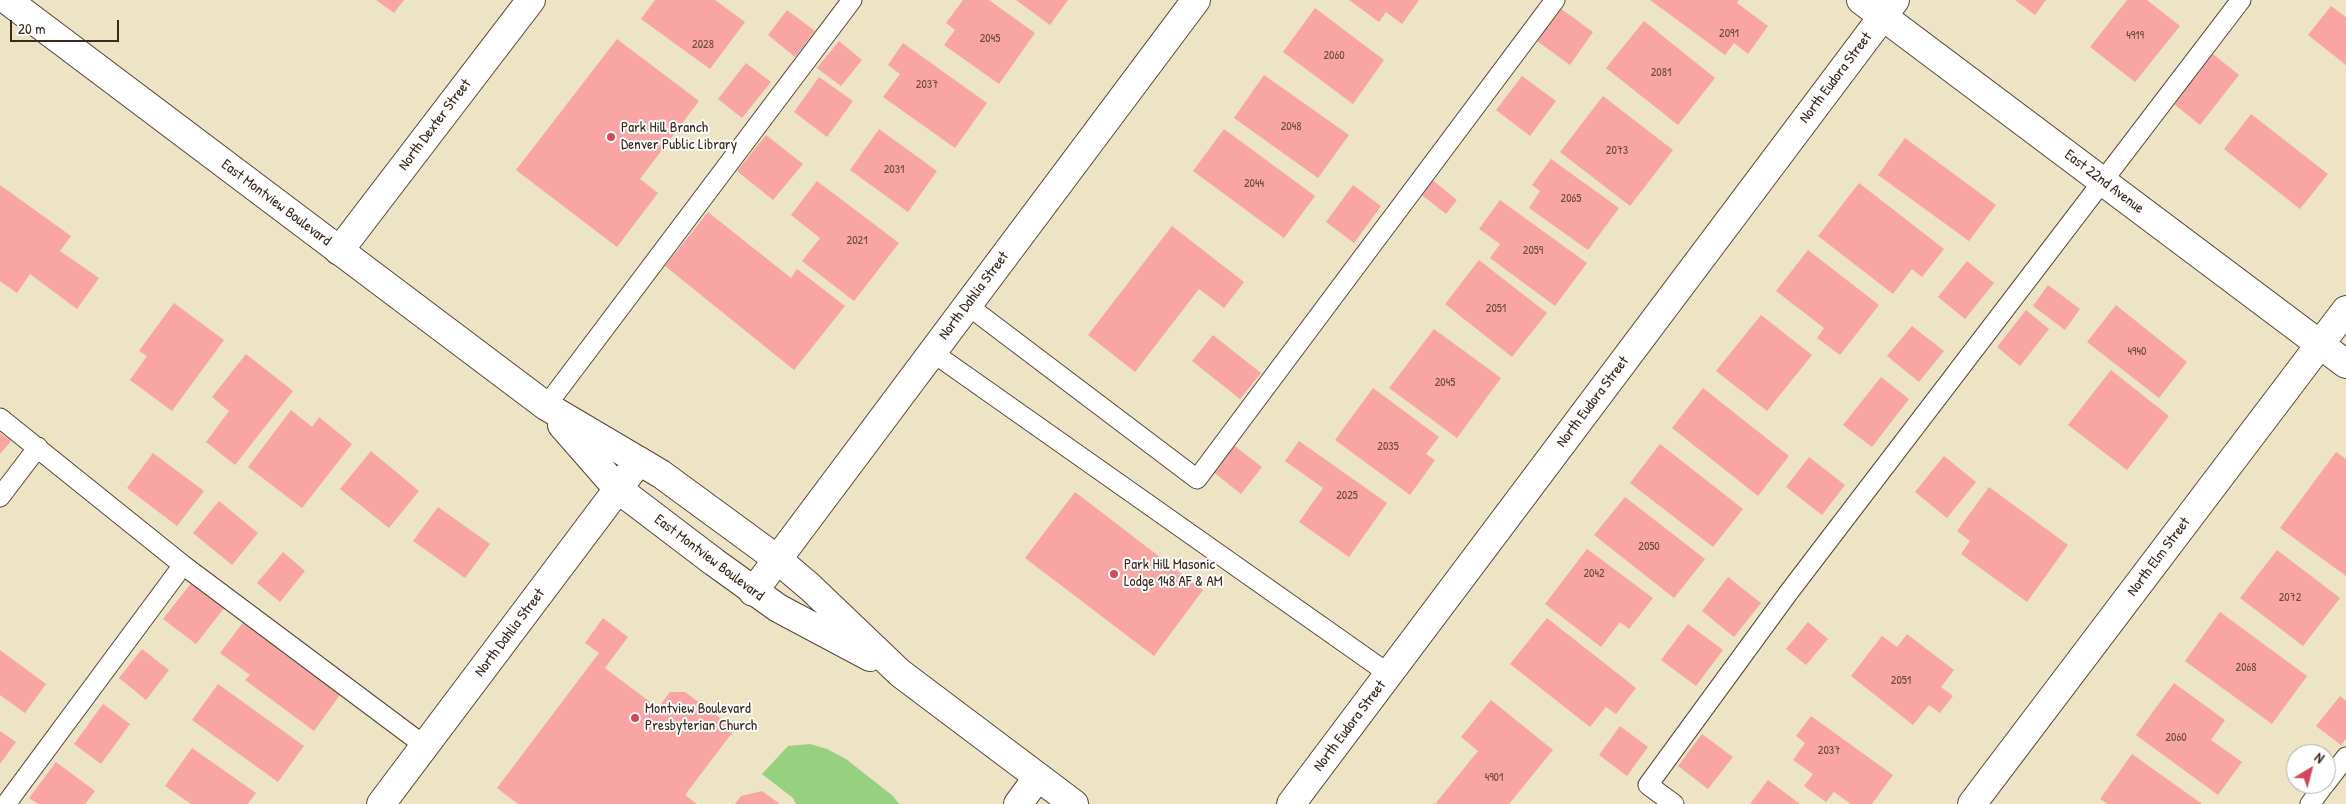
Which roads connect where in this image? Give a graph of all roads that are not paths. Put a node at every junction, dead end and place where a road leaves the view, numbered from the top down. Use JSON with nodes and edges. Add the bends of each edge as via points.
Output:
{"nodes":[{"id":1,"x":7,"y":0,"type":"edge"},
{"id":2,"x":531,"y":0,"type":"edge"},
{"id":3,"x":852,"y":0,"type":"edge"},
{"id":4,"x":1196,"y":0,"type":"edge"},
{"id":5,"x":1555,"y":0,"type":"edge"},
{"id":6,"x":1862,"y":0,"type":"edge"},
{"id":7,"x":2241,"y":0,"type":"edge"},
{"id":8,"x":1889,"y":8,"type":"edge"},
{"id":9,"x":2103,"y":181,"type":"junction"},
{"id":10,"x":339,"y":251,"type":"junction"},
{"id":11,"x":967,"y":305,"type":"junction"},
{"id":12,"x":2346,"y":310,"type":"edge"},
{"id":13,"x":2320,"y":345,"type":"junction"},
{"id":14,"x":932,"y":352,"type":"junction"},
{"id":15,"x":2346,"y":364,"type":"edge"},
{"id":16,"x":546,"y":406,"type":"junction"},
{"id":17,"x":0,"y":418,"type":"edge"},
{"id":18,"x":38,"y":447,"type":"junction"},
{"id":19,"x":639,"y":461,"type":"junction"},
{"id":20,"x":618,"y":489,"type":"junction"},
{"id":21,"x":0,"y":497,"type":"edge"},
{"id":22,"x":777,"y":559,"type":"junction"},
{"id":23,"x":183,"y":565,"type":"junction"},
{"id":24,"x":753,"y":592,"type":"junction"},
{"id":25,"x":900,"y":673,"type":"junction"},
{"id":26,"x":1389,"y":674,"type":"junction"},
{"id":27,"x":425,"y":746,"type":"junction"},
{"id":28,"x":2346,"y":756,"type":"edge"},
{"id":29,"x":2336,"y":770,"type":"edge"},
{"id":30,"x":1038,"y":778,"type":"junction"},
{"id":31,"x":2318,"y":794,"type":"edge"},
{"id":32,"x":6,"y":804,"type":"edge"},
{"id":33,"x":381,"y":804,"type":"edge"},
{"id":34,"x":1018,"y":804,"type":"edge"},
{"id":35,"x":1074,"y":804,"type":"edge"},
{"id":36,"x":1291,"y":804,"type":"edge"},
{"id":37,"x":1674,"y":804,"type":"edge"},
{"id":38,"x":1972,"y":804,"type":"edge"},
{"id":39,"x":2310,"y":804,"type":"edge"}],
"edges":[{"from":1,"to":10,"type":"street","name":"East Montview Boulevard"},
{"from":2,"to":10,"type":"street","name":"North Dexter Street"},
{"from":3,"to":16,"type":"lane"},
{"from":4,"to":11,"type":"street","name":"North Dahlia Street"},
{"from":5,"to":11,"type":"lane","via":[[1197,479]]},
{"from":6,"to":8,"type":"street","name":"East 22nd Avenue"},
{"from":7,"to":9,"type":"lane"},
{"from":8,"to":9,"type":"street","name":"East 22nd Avenue"},
{"from":8,"to":26,"type":"street","name":"North Eudora Street"},
{"from":9,"to":13,"type":"street","name":"East 22nd Avenue"},
{"from":9,"to":37,"type":"lane","via":[[1794,584],[1648,785]]},
{"from":10,"to":16,"type":"street","name":"East Montview Boulevard"},
{"from":11,"to":14,"type":"street","name":"North Dahlia Street"},
{"from":12,"to":13,"type":"street","name":"North Elm Street"},
{"from":13,"to":15,"type":"street","name":"East 22nd Avenue"},
{"from":13,"to":38,"type":"street","name":"North Elm Street"},
{"from":14,"to":22,"type":"street","name":"North Dahlia Street"},
{"from":14,"to":26,"type":"lane"},
{"from":16,"to":19,"type":"street","name":"East Montview Boulevard"},
{"from":16,"to":20,"type":"street","name":"East Montview Boulevard"},
{"from":17,"to":18,"type":"lane"},
{"from":18,"to":21,"type":"lane"},
{"from":18,"to":23,"type":"lane"},
{"from":19,"to":20,"type":"street","name":"North Dahlia Street"},
{"from":19,"to":22,"type":"street","name":"East Montview Boulevard"},
{"from":20,"to":24,"type":"street","name":"East Montview Boulevard"},
{"from":20,"to":27,"type":"street","name":"North Dahlia Street"},
{"from":22,"to":24,"type":"street","name":"North Dahlia Street"},
{"from":22,"to":25,"type":"street","name":"East Montview Boulevard"},
{"from":23,"to":27,"type":"lane"},
{"from":23,"to":32,"type":"lane"},
{"from":24,"to":25,"type":"street","name":"East Montview Boulevard"},
{"from":25,"to":30,"type":"street","name":"East Montview Boulevard"},
{"from":26,"to":36,"type":"street","name":"North Eudora Street"},
{"from":27,"to":33,"type":"street","name":"North Dahlia Street"},
{"from":28,"to":29,"type":"lane"},
{"from":30,"to":34,"type":"street"},
{"from":30,"to":35,"type":"street","name":"East Montview Boulevard"},
{"from":31,"to":39,"type":"lane"}]}
